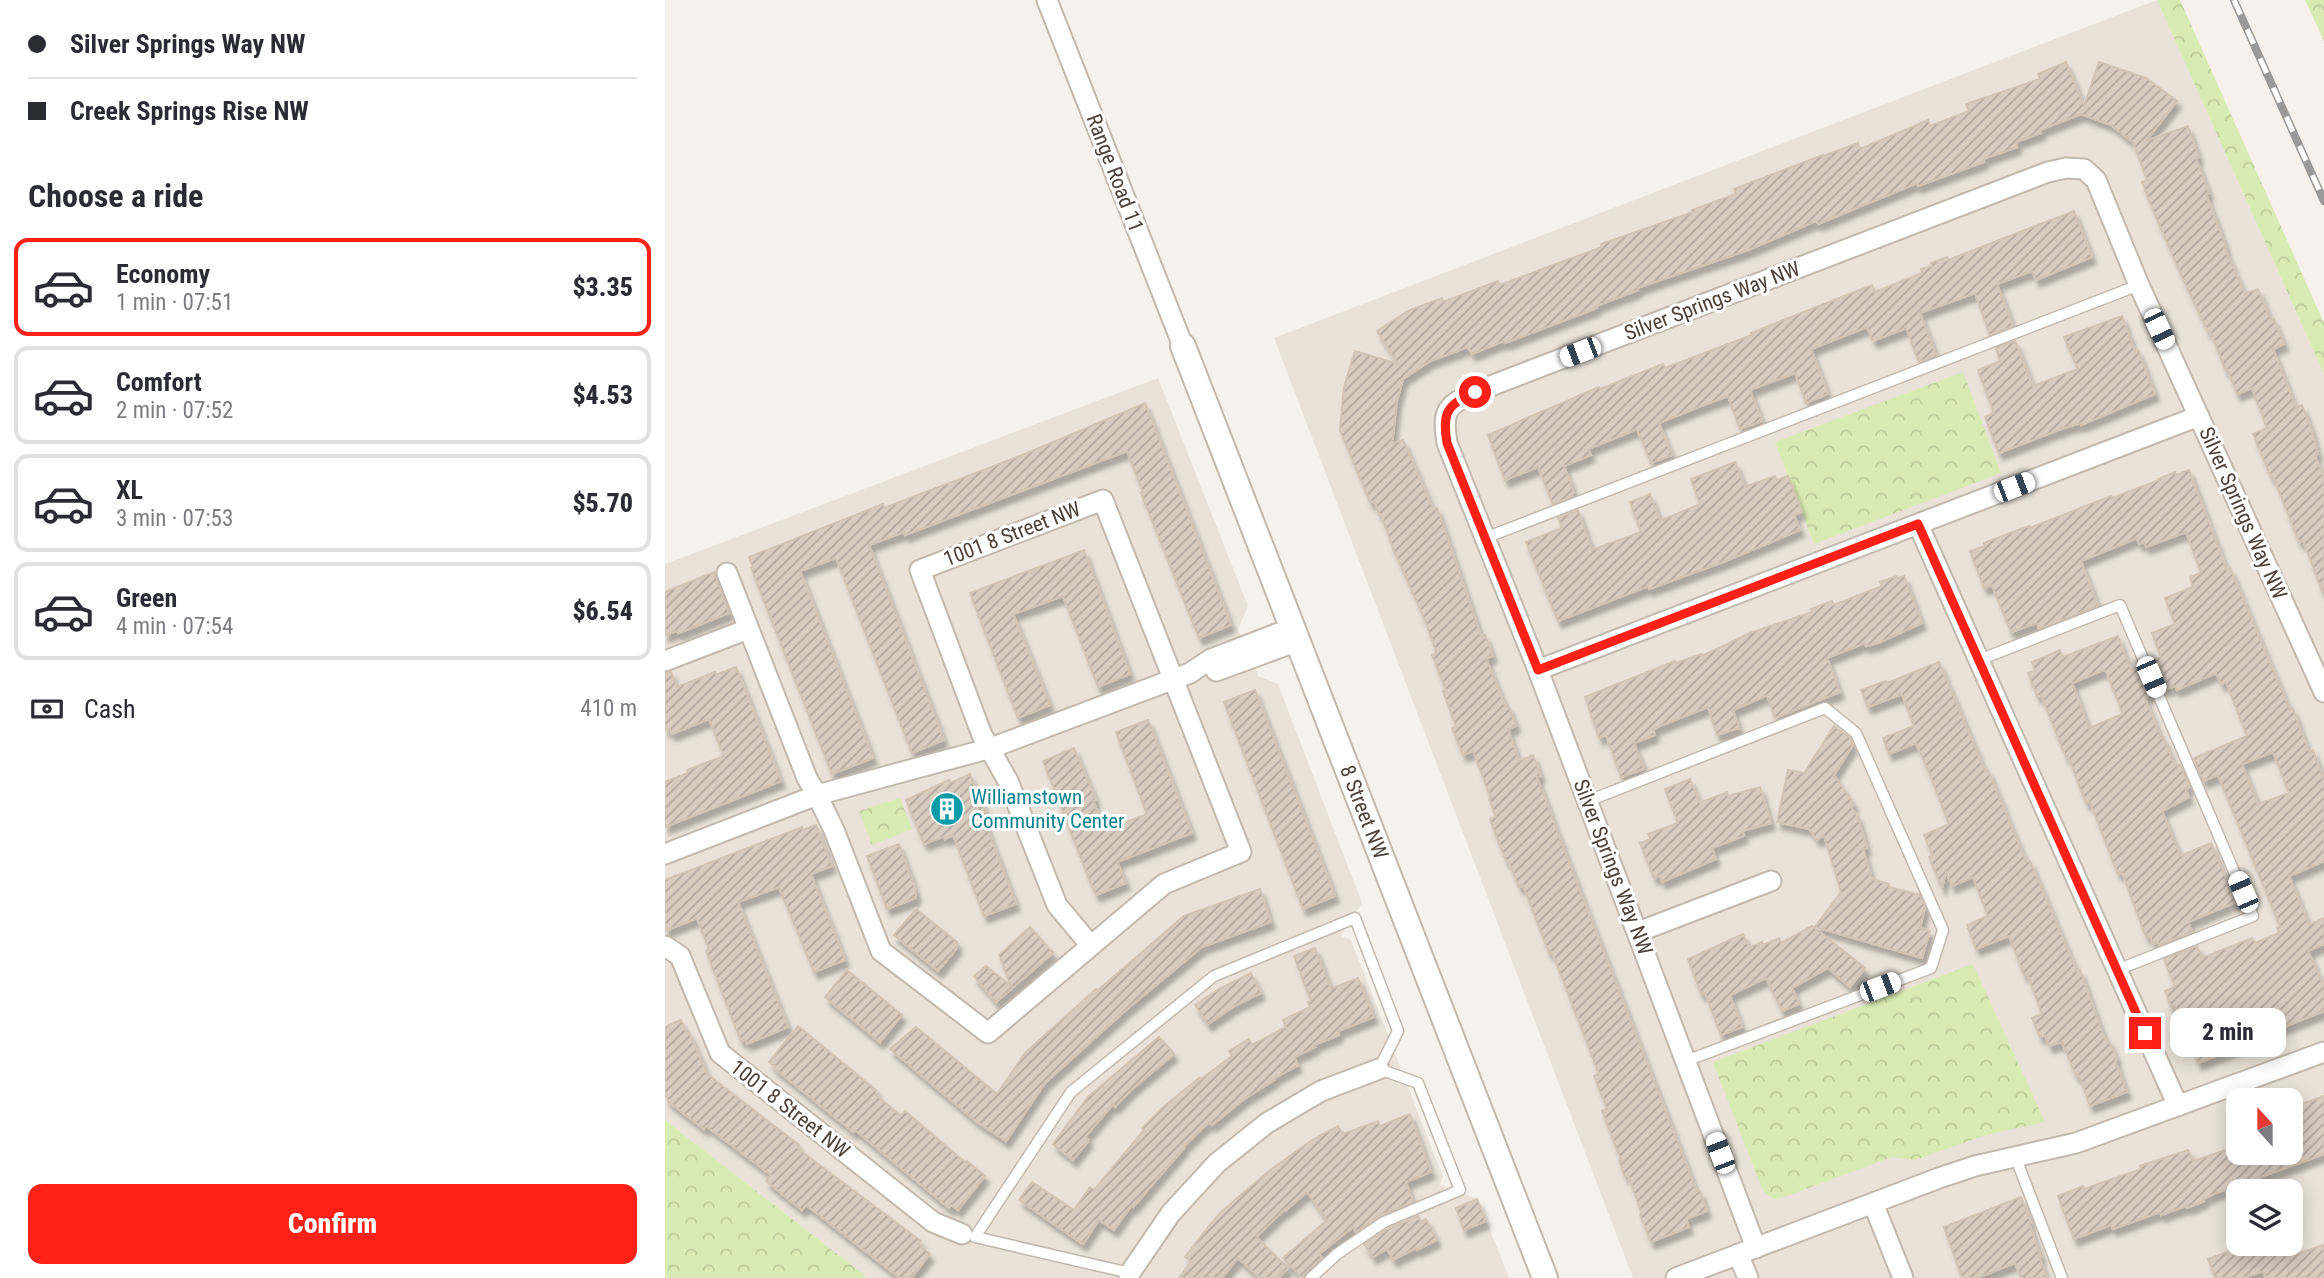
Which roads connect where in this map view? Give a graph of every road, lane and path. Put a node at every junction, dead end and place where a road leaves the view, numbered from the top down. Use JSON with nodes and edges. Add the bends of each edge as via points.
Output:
{"nodes":[{"id":1,"x":1047,"y":0,"type":"edge"},
{"id":2,"x":2139,"y":285,"type":"junction"},
{"id":3,"x":1183,"y":346,"type":"joint"},
{"id":4,"x":2199,"y":416,"type":"junction"},
{"id":5,"x":1918,"y":524,"type":"junction"},
{"id":6,"x":1485,"y":538,"type":"junction"},
{"id":7,"x":727,"y":573,"type":"dead end"},
{"id":8,"x":748,"y":629,"type":"junction"},
{"id":9,"x":1295,"y":634,"type":"junction"},
{"id":10,"x":1979,"y":660,"type":"junction"},
{"id":11,"x":665,"y":661,"type":"edge"},
{"id":12,"x":1538,"y":670,"type":"junction"},
{"id":13,"x":1183,"y":676,"type":"junction"},
{"id":14,"x":2324,"y":692,"type":"edge"},
{"id":15,"x":991,"y":748,"type":"junction"},
{"id":16,"x":817,"y":795,"type":"junction"},
{"id":17,"x":1588,"y":801,"type":"junction"},
{"id":18,"x":665,"y":853,"type":"edge"},
{"id":19,"x":1771,"y":881,"type":"dead end"},
{"id":20,"x":1638,"y":932,"type":"junction"},
{"id":21,"x":665,"y":946,"type":"edge"},
{"id":22,"x":1091,"y":946,"type":"junction"},
{"id":23,"x":2117,"y":970,"type":"junction"},
{"id":24,"x":2324,"y":1052,"type":"edge"},
{"id":25,"x":1686,"y":1061,"type":"junction"},
{"id":26,"x":1379,"y":1069,"type":"junction"},
{"id":27,"x":2178,"y":1106,"type":"junction"},
{"id":28,"x":2015,"y":1156,"type":"junction"},
{"id":29,"x":1873,"y":1203,"type":"junction"},
{"id":30,"x":968,"y":1236,"type":"junction"},
{"id":31,"x":1747,"y":1251,"type":"junction"},
{"id":32,"x":1130,"y":1275,"type":"edge"},
{"id":33,"x":1311,"y":1278,"type":"edge"},
{"id":34,"x":1545,"y":1278,"type":"edge"},
{"id":35,"x":1676,"y":1278,"type":"edge"},
{"id":36,"x":1748,"y":1278,"type":"edge"},
{"id":37,"x":1903,"y":1278,"type":"edge"},
{"id":38,"x":2062,"y":1278,"type":"edge"}],
"edges":[{"from":1,"to":3,"type":"street","name":"Range Road 11"},
{"from":2,"to":4,"type":"street","name":"Silver Springs Way NW"},
{"from":2,"to":6,"type":"lane"},
{"from":2,"to":6,"type":"street","name":"Silver Springs Way NW","via":[[2096,180],[2084,169],[2066,168],[1488,387],[1461,398],[1446,411],[1444,423],[1447,443]]},
{"from":3,"to":9,"type":"street","name":"8 Street NW"},
{"from":4,"to":5,"type":"street"},
{"from":4,"to":14,"type":"street","name":"Silver Springs Way NW"},
{"from":5,"to":10,"type":"street"},
{"from":5,"to":12,"type":"street"},
{"from":6,"to":12,"type":"street","name":"Silver Springs Way NW"},
{"from":7,"to":8,"type":"street","name":"1001 8 Street NW"},
{"from":8,"to":11,"type":"street"},
{"from":8,"to":16,"type":"street","name":"1001 8 Street NW"},
{"from":9,"to":13,"type":"street","via":[[1216,671]]},
{"from":9,"to":34,"type":"street","name":"8 Street NW"},
{"from":10,"to":23,"type":"street"},
{"from":10,"to":23,"type":"lane","via":[[2120,605],[2253,916]]},
{"from":12,"to":17,"type":"street","name":"Silver Springs Way NW"},
{"from":13,"to":15,"type":"street"},
{"from":13,"to":15,"type":"street","name":"1001 8 Street NW","via":[[1103,500],[1091,504],[919,570]]},
{"from":13,"to":22,"type":"street","name":"1001 8 Street NW","via":[[1241,852],[1164,884]]},
{"from":15,"to":16,"type":"street"},
{"from":15,"to":22,"type":"street","name":"1001 8 Street NW","via":[[1057,905]]},
{"from":16,"to":18,"type":"street"},
{"from":16,"to":22,"type":"street","name":"1001 8 Street NW","via":[[881,951],[988,1033]]},
{"from":17,"to":20,"type":"street","name":"Silver Springs Way NW"},
{"from":17,"to":25,"type":"lane","via":[[1825,708],[1856,733],[1943,930],[1931,968]]},
{"from":19,"to":20,"type":"street"},
{"from":20,"to":25,"type":"street","name":"Silver Springs Way NW"},
{"from":21,"to":30,"type":"street","name":"1001 8 Street NW","via":[[680,956],[720,1054],[933,1222]]},
{"from":23,"to":27,"type":"street"},
{"from":24,"to":27,"type":"street"},
{"from":25,"to":31,"type":"street","name":"Silver Springs Way NW"},
{"from":26,"to":30,"type":"lane","via":[[1398,1031],[1355,918],[1214,976],[1071,1092]]},
{"from":26,"to":32,"type":"street","via":[[1321,1091],[1267,1123],[1217,1163],[1171,1213]]},
{"from":26,"to":33,"type":"lane","via":[[1418,1083],[1460,1190],[1384,1222]]},
{"from":27,"to":28,"type":"street","via":[[2076,1143]]},
{"from":28,"to":29,"type":"street"},
{"from":28,"to":38,"type":"lane"},
{"from":29,"to":31,"type":"street"},
{"from":29,"to":37,"type":"street"},
{"from":30,"to":32,"type":"lane"},
{"from":31,"to":35,"type":"street"},
{"from":31,"to":36,"type":"street","name":"Silver Springs Way NW"}]}
